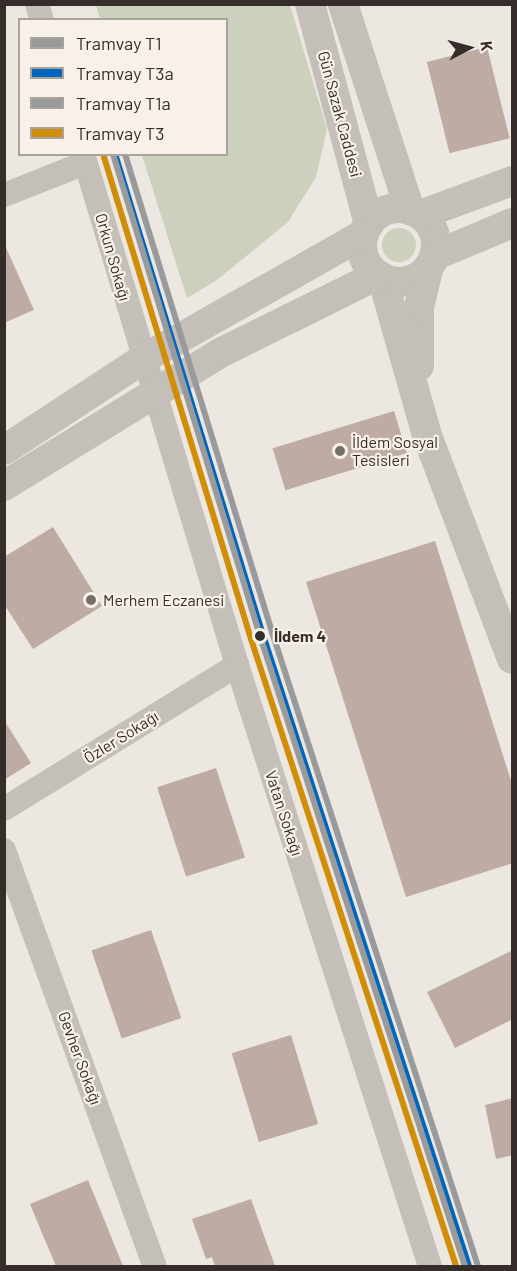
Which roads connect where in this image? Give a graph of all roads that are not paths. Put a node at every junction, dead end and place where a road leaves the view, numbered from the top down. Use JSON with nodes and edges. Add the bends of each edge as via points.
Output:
{"nodes":[{"id":1,"x":310,"y":4,"type":"edge"},
{"id":2,"x":343,"y":4,"type":"edge"},
{"id":3,"x":84,"y":159,"type":"edge"},
{"id":4,"x":513,"y":181,"type":"edge"},
{"id":5,"x":4,"y":195,"type":"edge"},
{"id":6,"x":415,"y":212,"type":"junction"},
{"id":7,"x":513,"y":223,"type":"edge"},
{"id":8,"x":367,"y":229,"type":"junction"},
{"id":9,"x":432,"y":261,"type":"junction"},
{"id":10,"x":380,"y":276,"type":"junction"},
{"id":11,"x":143,"y":359,"type":"junction"},
{"id":12,"x":153,"y":393,"type":"junction"},
{"id":13,"x":428,"y":438,"type":"junction"},
{"id":14,"x":4,"y":450,"type":"edge"},
{"id":15,"x":4,"y":486,"type":"edge"},
{"id":16,"x":513,"y":659,"type":"edge"},
{"id":17,"x":237,"y":666,"type":"junction"},
{"id":18,"x":4,"y":809,"type":"edge"},
{"id":19,"x":4,"y":850,"type":"edge"},
{"id":20,"x":155,"y":1266,"type":"edge"},
{"id":21,"x":430,"y":1266,"type":"edge"}],
"edges":[{"from":1,"to":8,"type":"street","name":"Gün Sazak Caddesi"},
{"from":2,"to":6,"type":"street","name":"Gün Sazak Caddesi"},
{"from":3,"to":5,"type":"street"},
{"from":3,"to":11,"type":"street","name":"Orkun Sokağı"},
{"from":4,"to":6,"type":"street"},
{"from":6,"to":8,"type":"street","via":[[387,210]]},
{"from":6,"to":9,"type":"street","via":[[434,233]]},
{"from":7,"to":9,"type":"street"},
{"from":8,"to":10,"type":"street","via":[[364,257]]},
{"from":8,"to":11,"type":"street"},
{"from":9,"to":10,"type":"street","via":[[411,280]]},
{"from":9,"to":13,"type":"street","via":[[419,307],[416,346]]},
{"from":10,"to":12,"type":"street","via":[[222,352]]},
{"from":10,"to":13,"type":"street"},
{"from":11,"to":12,"type":"street","name":"Vatan Sokağı"},
{"from":11,"to":14,"type":"street"},
{"from":12,"to":15,"type":"street"},
{"from":12,"to":17,"type":"street","name":"Vatan Sokağı"},
{"from":13,"to":16,"type":"street"},
{"from":17,"to":18,"type":"street","name":"Özler Sokağı"},
{"from":17,"to":21,"type":"street","name":"Vatan Sokağı"},
{"from":19,"to":20,"type":"street","name":"Gevher Sokağı"}]}
